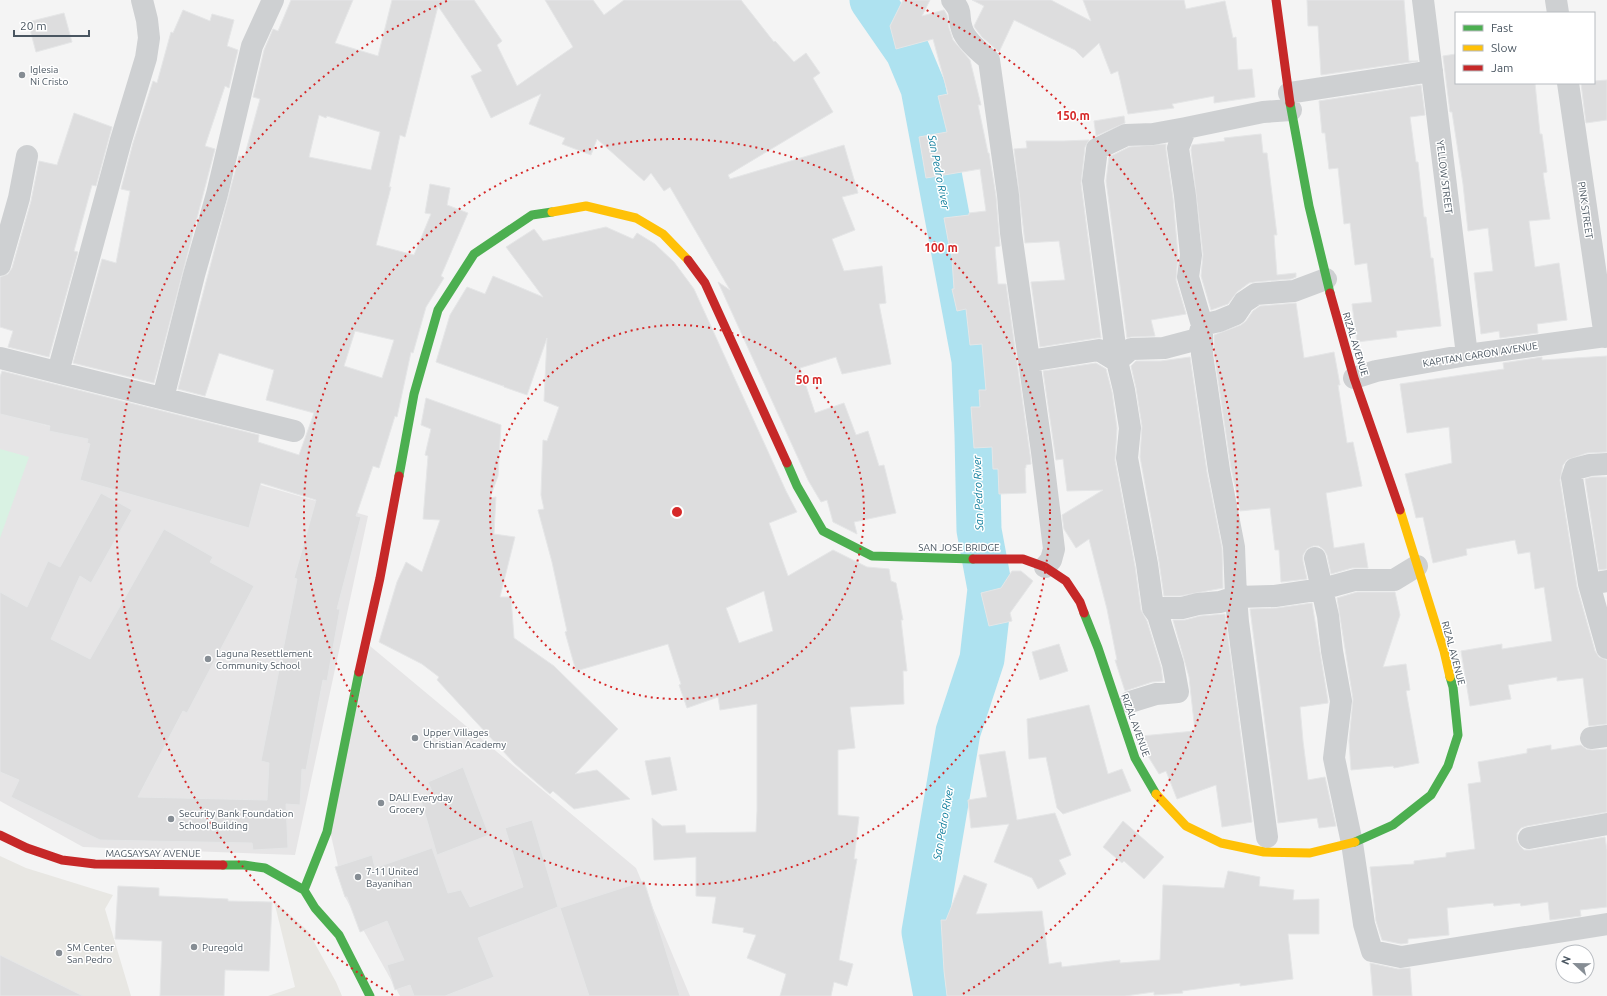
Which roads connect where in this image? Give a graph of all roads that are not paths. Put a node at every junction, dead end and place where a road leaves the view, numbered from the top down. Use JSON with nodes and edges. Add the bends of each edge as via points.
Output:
{"nodes":[{"id":1,"x":142,"y":0,"type":"edge"},
{"id":2,"x":273,"y":0,"type":"edge"},
{"id":3,"x":952,"y":0,"type":"edge"},
{"id":4,"x":1276,"y":0,"type":"edge"},
{"id":5,"x":1423,"y":0,"type":"edge"},
{"id":6,"x":1556,"y":0,"type":"edge"},
{"id":7,"x":1558,"y":12,"type":"edge"},
{"id":8,"x":1432,"y":71,"type":"junction"},
{"id":9,"x":1568,"y":84,"type":"edge"},
{"id":10,"x":1290,"y":102,"type":"junction"},
{"id":11,"x":1186,"y":128,"type":"junction"},
{"id":12,"x":26,"y":156,"type":"dead end"},
{"id":13,"x":0,"y":265,"type":"edge"},
{"id":14,"x":1326,"y":279,"type":"junction"},
{"id":15,"x":1202,"y":325,"type":"junction"},
{"id":16,"x":1606,"y":336,"type":"edge"},
{"id":17,"x":1467,"y":355,"type":"junction"},
{"id":18,"x":0,"y":358,"type":"edge"},
{"id":19,"x":1029,"y":361,"type":"junction"},
{"id":20,"x":1117,"y":361,"type":"junction"},
{"id":21,"x":58,"y":372,"type":"junction"},
{"id":22,"x":1354,"y":378,"type":"junction"},
{"id":23,"x":163,"y":398,"type":"junction"},
{"id":24,"x":294,"y":431,"type":"dead end"},
{"id":25,"x":1607,"y":464,"type":"edge"},
{"id":26,"x":1009,"y":558,"type":"joint"},
{"id":27,"x":1315,"y":558,"type":"dead end"},
{"id":28,"x":1417,"y":566,"type":"junction"},
{"id":29,"x":1045,"y":567,"type":"junction"},
{"id":30,"x":1598,"y":582,"type":"edge"},
{"id":31,"x":1322,"y":589,"type":"junction"},
{"id":32,"x":1236,"y":597,"type":"junction"},
{"id":33,"x":1153,"y":608,"type":"junction"},
{"id":34,"x":1607,"y":648,"type":"edge"},
{"id":35,"x":1130,"y":702,"type":"dead end"},
{"id":36,"x":1607,"y":824,"type":"edge"},
{"id":37,"x":0,"y":836,"type":"edge"},
{"id":38,"x":1267,"y":837,"type":"dead end"},
{"id":39,"x":1529,"y":838,"type":"dead end"},
{"id":40,"x":1352,"y":843,"type":"junction"},
{"id":41,"x":304,"y":890,"type":"junction"},
{"id":42,"x":1607,"y":924,"type":"edge"},
{"id":43,"x":370,"y":996,"type":"edge"}],
"edges":[{"from":1,"to":21,"type":"street","via":[[149,38],[146,58]]},
{"from":2,"to":23,"type":"street","via":[[252,46],[217,194]]},
{"from":3,"to":19,"type":"street","via":[[960,9],[962,30],[989,60]]},
{"from":4,"to":10,"type":"main road","name":"RIZAL AVENUE"},
{"from":5,"to":8,"type":"street","name":"YELLOW STREET"},
{"from":6,"to":7,"type":"street"},
{"from":8,"to":10,"type":"street"},
{"from":8,"to":17,"type":"street","name":"YELLOW STREET"},
{"from":9,"to":16,"type":"street","name":"PINK STREET"},
{"from":10,"to":11,"type":"street","via":[[1263,112]]},
{"from":10,"to":14,"type":"main road","name":"RIZAL AVENUE","via":[[1309,206]]},
{"from":11,"to":15,"type":"street","via":[[1178,148],[1191,255],[1188,277]]},
{"from":11,"to":20,"type":"street","via":[[1153,134],[1126,135],[1097,149],[1093,180]]},
{"from":12,"to":13,"type":"street","via":[[19,198]]},
{"from":14,"to":15,"type":"street","via":[[1294,291],[1256,294],[1244,302],[1236,314]]},
{"from":14,"to":22,"type":"main road","name":"RIZAL AVENUE"},
{"from":15,"to":20,"type":"street","via":[[1198,339],[1164,348],[1132,349]]},
{"from":15,"to":32,"type":"street","via":[[1205,377],[1234,547]]},
{"from":16,"to":17,"type":"street","name":"KAPITAN CARON AVENUE"},
{"from":17,"to":22,"type":"street","name":"KAPITAN CARON AVENUE","via":[[1376,371]]},
{"from":18,"to":21,"type":"street"},
{"from":19,"to":20,"type":"street","via":[[1099,350]]},
{"from":19,"to":29,"type":"street","via":[[1054,549],[1051,560]]},
{"from":20,"to":33,"type":"street","via":[[1130,428],[1127,458]]},
{"from":21,"to":23,"type":"street"},
{"from":22,"to":28,"type":"main road","name":"RIZAL AVENUE"},
{"from":23,"to":24,"type":"street"},
{"from":25,"to":30,"type":"street","via":[[1575,469],[1572,478]]},
{"from":26,"to":29,"type":"main road","name":"RIZAL AVENUE","via":[[1023,559]]},
{"from":26,"to":41,"type":"main road","name":"SAN JOSE BRIDGE","via":[[872,556],[823,531],[797,486],[705,283],[683,254],[663,234],[636,218],[586,206],[532,215],[474,254],[438,310],[414,394],[382,570],[362,654],[327,832]]},
{"from":27,"to":31,"type":"street"},
{"from":28,"to":31,"type":"street","via":[[1394,580],[1356,580]]},
{"from":28,"to":40,"type":"main road","name":"RIZAL AVENUE","via":[[1453,687],[1458,735],[1448,766],[1430,795],[1393,825]]},
{"from":29,"to":40,"type":"main road","name":"RIZAL AVENUE","via":[[1066,581],[1080,602],[1135,758],[1157,796],[1186,826],[1221,843],[1264,852],[1310,852]]},
{"from":30,"to":34,"type":"street"},
{"from":31,"to":32,"type":"street","via":[[1275,596]]},
{"from":31,"to":40,"type":"street","via":[[1341,701],[1334,758]]},
{"from":32,"to":33,"type":"street","via":[[1182,608]]},
{"from":32,"to":38,"type":"street"},
{"from":33,"to":35,"type":"street","via":[[1158,615],[1173,664],[1178,692],[1156,694]]},
{"from":36,"to":39,"type":"street"},
{"from":37,"to":41,"type":"main road","name":"MAGSAYSAY AVENUE","via":[[62,860],[95,864],[244,865],[265,868]]},
{"from":40,"to":42,"type":"street","via":[[1364,924],[1372,951],[1401,957]]},
{"from":41,"to":43,"type":"main road","via":[[315,908],[339,935]]}]}
